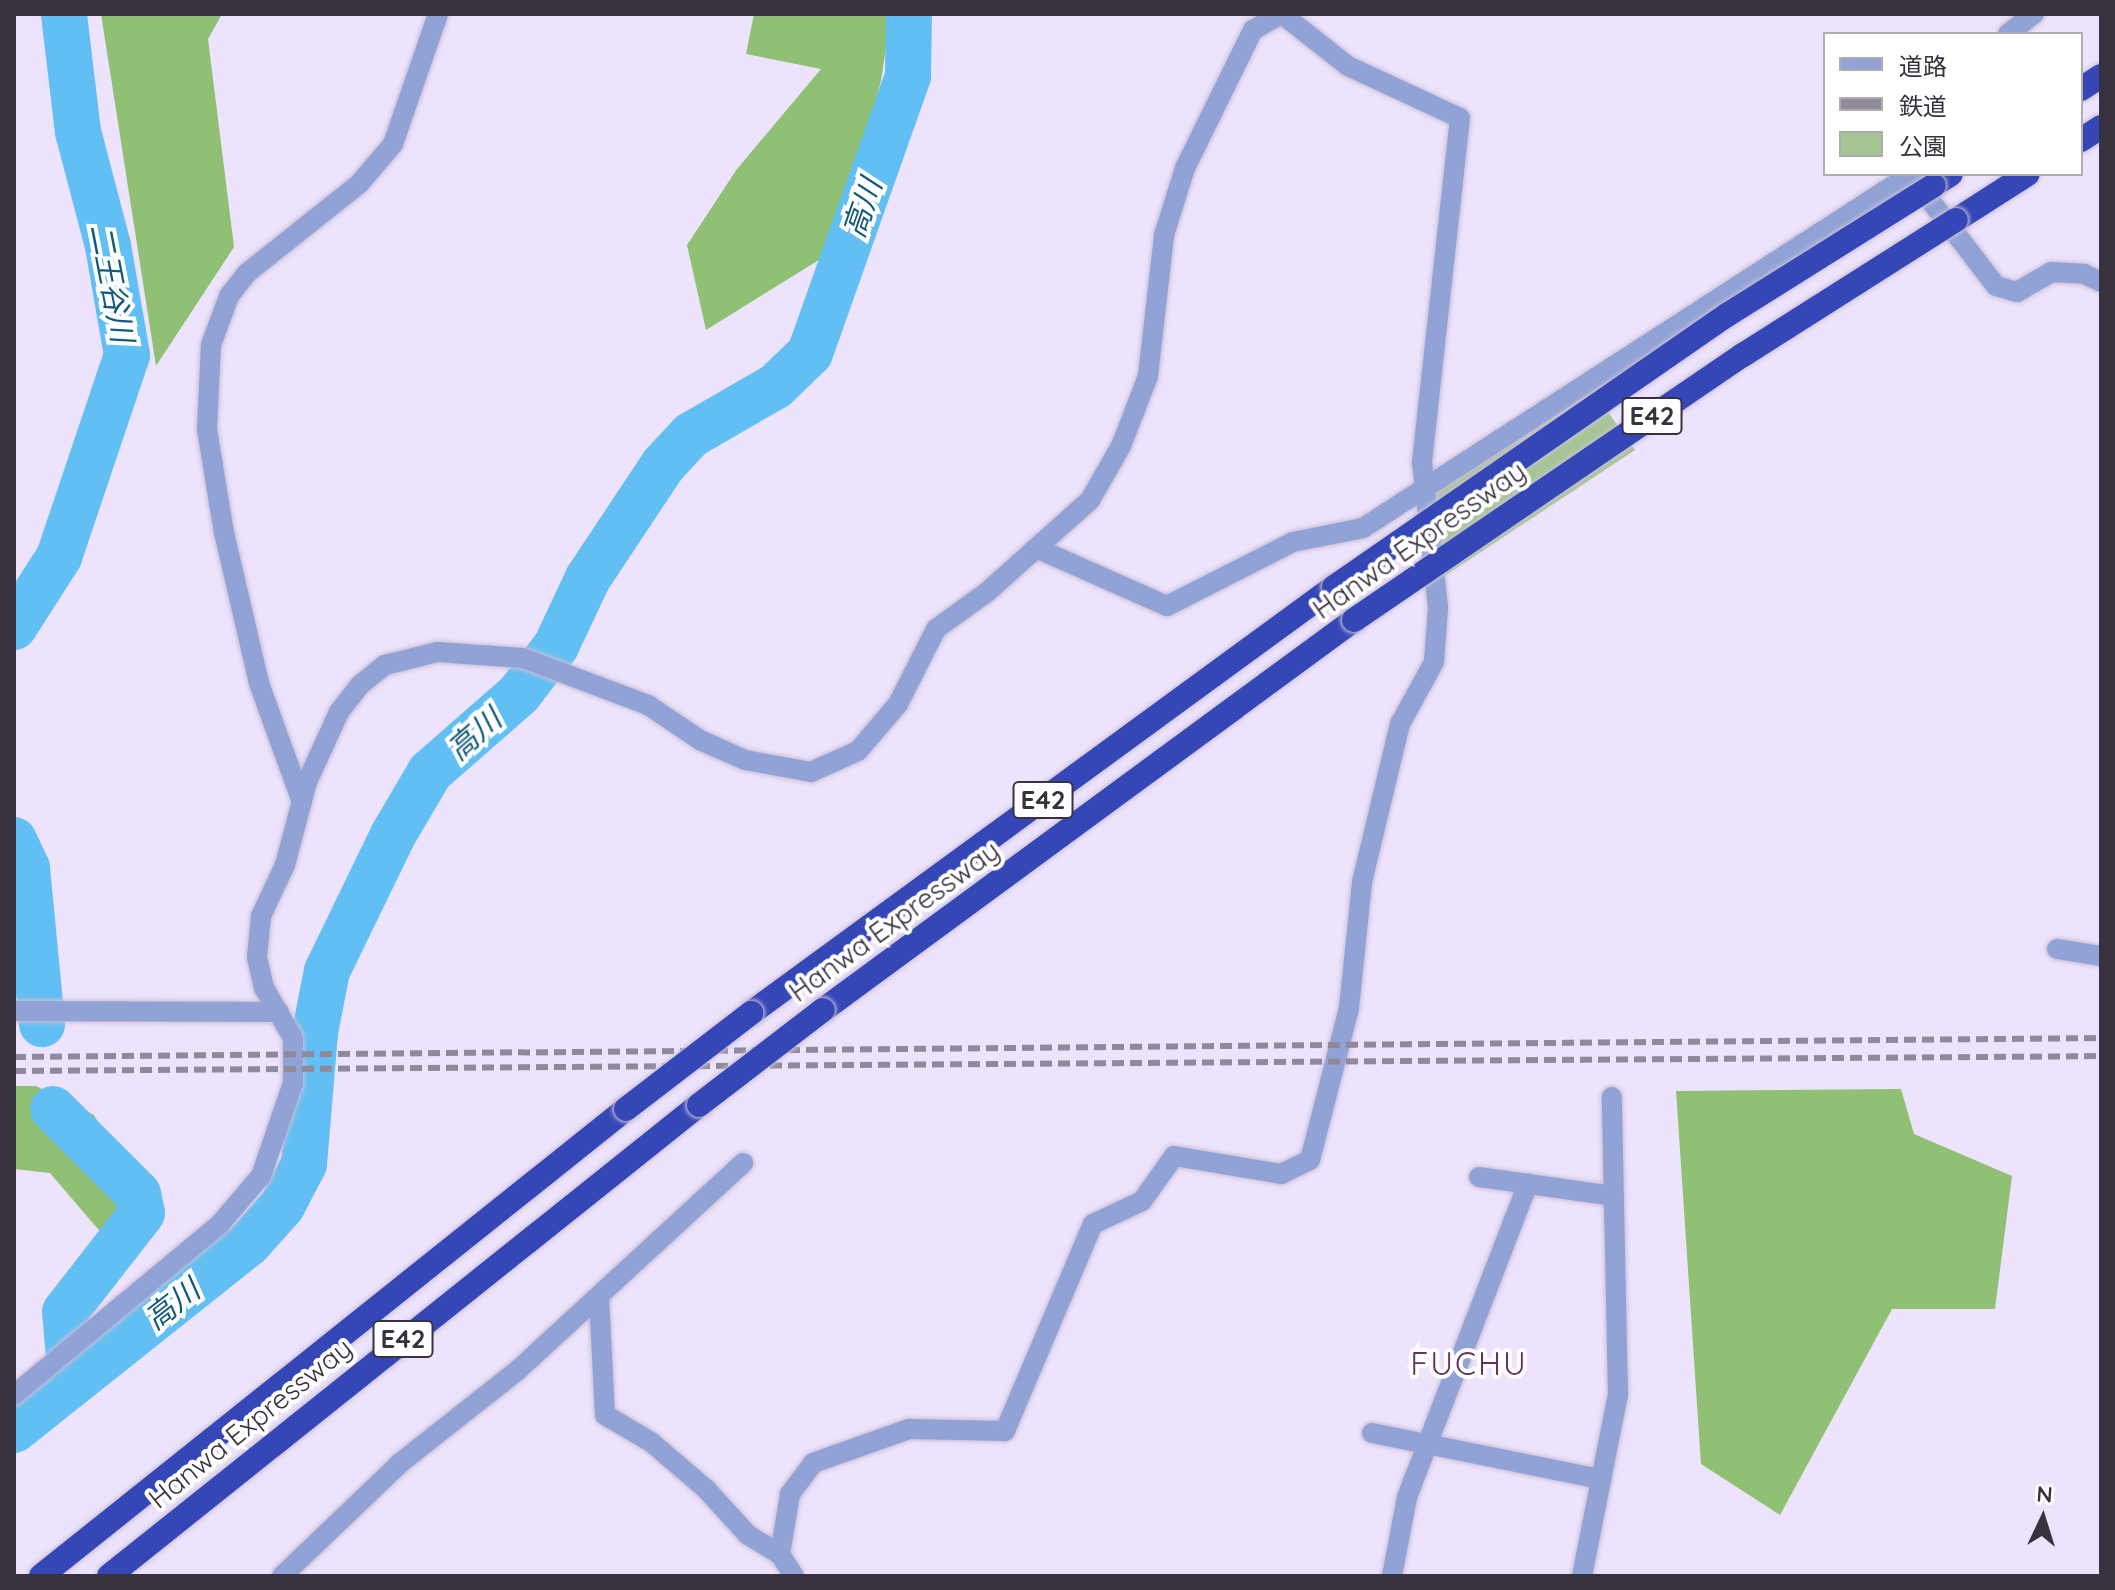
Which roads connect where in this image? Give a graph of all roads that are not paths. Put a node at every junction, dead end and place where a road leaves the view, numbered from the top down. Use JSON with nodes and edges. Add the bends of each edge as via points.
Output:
{"nodes":[{"id":1,"x":438,"y":14,"type":"edge"},
{"id":2,"x":2034,"y":14,"type":"edge"},
{"id":3,"x":1273,"y":16,"type":"edge"},
{"id":4,"x":2011,"y":32,"type":"edge"},
{"id":5,"x":2101,"y":76,"type":"edge"},
{"id":6,"x":2083,"y":88,"type":"edge"},
{"id":7,"x":2101,"y":127,"type":"edge"},
{"id":8,"x":2083,"y":139,"type":"edge"},
{"id":9,"x":1907,"y":176,"type":"edge"},
{"id":10,"x":1912,"y":176,"type":"edge"},
{"id":11,"x":2025,"y":176,"type":"edge"},
{"id":12,"x":1943,"y":180,"type":"edge"},
{"id":13,"x":2101,"y":282,"type":"edge"},
{"id":14,"x":1424,"y":487,"type":"junction"},
{"id":15,"x":1036,"y":548,"type":"junction"},
{"id":16,"x":302,"y":802,"type":"junction"},
{"id":17,"x":2057,"y":949,"type":"dead end"},
{"id":18,"x":2101,"y":956,"type":"edge"},
{"id":19,"x":20,"y":1010,"type":"edge"},
{"id":20,"x":279,"y":1012,"type":"junction"},
{"id":21,"x":1612,"y":1097,"type":"dead end"},
{"id":22,"x":743,"y":1163,"type":"dead end"},
{"id":23,"x":1479,"y":1177,"type":"dead end"},
{"id":24,"x":1528,"y":1184,"type":"junction"},
{"id":25,"x":1614,"y":1196,"type":"junction"},
{"id":26,"x":599,"y":1297,"type":"junction"},
{"id":27,"x":14,"y":1395,"type":"edge"},
{"id":28,"x":1372,"y":1433,"type":"dead end"},
{"id":29,"x":1425,"y":1445,"type":"junction"},
{"id":30,"x":1601,"y":1479,"type":"junction"},
{"id":31,"x":780,"y":1554,"type":"junction"},
{"id":32,"x":41,"y":1576,"type":"edge"},
{"id":33,"x":109,"y":1576,"type":"edge"},
{"id":34,"x":282,"y":1576,"type":"edge"},
{"id":35,"x":794,"y":1576,"type":"edge"},
{"id":36,"x":1392,"y":1576,"type":"edge"},
{"id":37,"x":1582,"y":1576,"type":"edge"}],
"edges":[{"from":1,"to":16,"type":"street","via":[[393,144],[359,184],[247,273],[229,296],[211,345],[207,429],[224,533],[259,683]]},
{"from":2,"to":4,"type":"street"},
{"from":3,"to":14,"type":"street","via":[[1348,66],[1460,118],[1422,462]]},
{"from":3,"to":15,"type":"street","via":[[1253,30],[1185,168],[1164,235],[1148,376],[1121,446],[1090,500]]},
{"from":5,"to":6,"type":"highway"},
{"from":7,"to":8,"type":"highway"},
{"from":9,"to":14,"type":"street"},
{"from":10,"to":13,"type":"street","via":[[1996,286],[2017,292],[2051,272],[2084,274]]},
{"from":11,"to":33,"type":"highway","name":"Hanwa Expressway","number":"E42","bridge":true,"via":[[1743,355],[1354,620],[699,1105]]},
{"from":12,"to":32,"type":"highway","name":"Hanwa Expressway","number":"E42","bridge":true,"via":[[1727,315],[1334,587],[751,1013]]},
{"from":14,"to":15,"type":"street","via":[[1363,528],[1293,542],[1167,606]]},
{"from":14,"to":31,"type":"street","via":[[1438,607],[1434,662],[1400,724],[1362,882],[1349,1008],[1310,1160],[1281,1174],[1174,1156],[1142,1201],[1093,1224],[1005,1431],[909,1429],[813,1463],[790,1494]]},
{"from":15,"to":16,"type":"street","via":[[936,629],[898,704],[858,751],[811,772],[745,760],[700,740],[648,705],[550,666],[523,658],[437,652],[385,665],[360,685],[339,712]]},
{"from":16,"to":20,"type":"street","via":[[285,865],[261,916],[258,943],[264,988]]},
{"from":17,"to":18,"type":"street"},
{"from":19,"to":20,"type":"street"},
{"from":20,"to":27,"type":"street","via":[[293,1038],[293,1083],[261,1176],[220,1224]]},
{"from":21,"to":25,"type":"street"},
{"from":22,"to":26,"type":"street"},
{"from":23,"to":24,"type":"street"},
{"from":24,"to":25,"type":"street"},
{"from":24,"to":29,"type":"street"},
{"from":25,"to":30,"type":"street","via":[[1618,1395]]},
{"from":26,"to":31,"type":"street","via":[[605,1415],[651,1442],[706,1489],[748,1535]]},
{"from":26,"to":34,"type":"street","via":[[518,1370],[399,1464]]},
{"from":28,"to":29,"type":"street"},
{"from":29,"to":30,"type":"street"},
{"from":29,"to":36,"type":"street","via":[[1407,1497]]},
{"from":30,"to":37,"type":"street"},
{"from":31,"to":35,"type":"street"}]}
